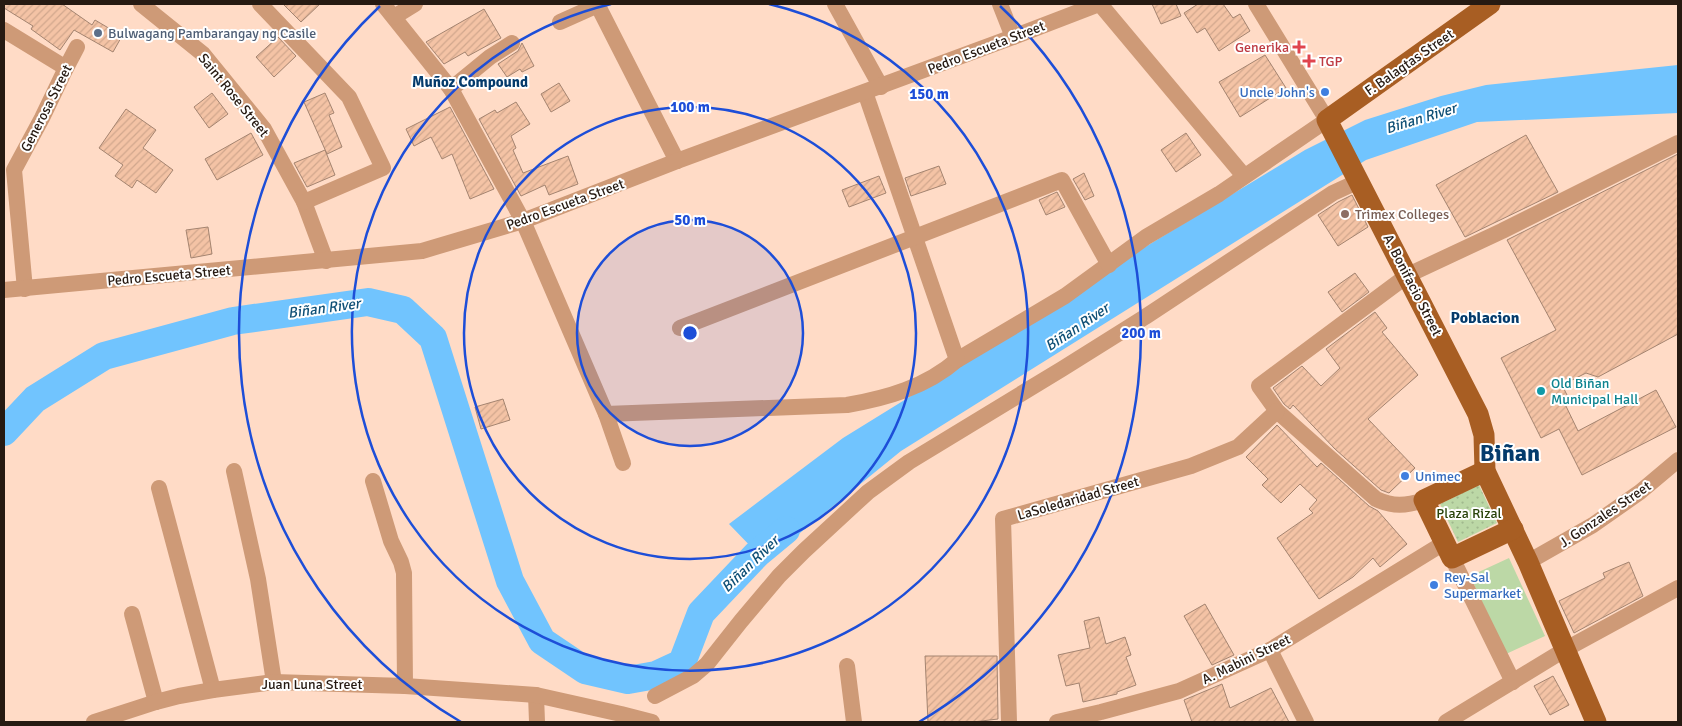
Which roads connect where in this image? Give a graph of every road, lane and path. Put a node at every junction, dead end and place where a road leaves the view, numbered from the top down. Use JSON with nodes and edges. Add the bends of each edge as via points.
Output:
{"nodes":[{"id":1,"x":141,"y":4,"type":"edge"},
{"id":2,"x":260,"y":4,"type":"edge"},
{"id":3,"x":383,"y":4,"type":"edge"},
{"id":4,"x":415,"y":4,"type":"edge"},
{"id":5,"x":835,"y":4,"type":"edge"},
{"id":6,"x":1000,"y":4,"type":"edge"},
{"id":7,"x":1099,"y":4,"type":"edge"},
{"id":8,"x":1256,"y":4,"type":"edge"},
{"id":9,"x":1490,"y":4,"type":"edge"},
{"id":10,"x":597,"y":5,"type":"edge"},
{"id":11,"x":394,"y":17,"type":"junction"},
{"id":12,"x":560,"y":22,"type":"dead end"},
{"id":13,"x":4,"y":30,"type":"edge"},
{"id":14,"x":1013,"y":37,"type":"junction"},
{"id":15,"x":512,"y":43,"type":"dead end"},
{"id":16,"x":77,"y":47,"type":"dead end"},
{"id":17,"x":66,"y":68,"type":"junction"},
{"id":18,"x":881,"y":86,"type":"junction"},
{"id":19,"x":451,"y":89,"type":"junction"},
{"id":20,"x":865,"y":92,"type":"junction"},
{"id":21,"x":1330,"y":126,"type":"junction"},
{"id":22,"x":1678,"y":143,"type":"edge"},
{"id":23,"x":677,"y":161,"type":"junction"},
{"id":24,"x":9,"y":171,"type":"edge"},
{"id":25,"x":1244,"y":176,"type":"junction"},
{"id":26,"x":1357,"y":178,"type":"junction"},
{"id":27,"x":304,"y":202,"type":"junction"},
{"id":28,"x":524,"y":221,"type":"junction"},
{"id":29,"x":914,"y":238,"type":"junction"},
{"id":30,"x":326,"y":261,"type":"junction"},
{"id":31,"x":1109,"y":265,"type":"junction"},
{"id":32,"x":1408,"y":275,"type":"junction"},
{"id":33,"x":26,"y":289,"type":"junction"},
{"id":34,"x":4,"y":290,"type":"edge"},
{"id":35,"x":680,"y":328,"type":"dead end"},
{"id":36,"x":958,"y":360,"type":"junction"},
{"id":37,"x":1277,"y":411,"type":"junction"},
{"id":38,"x":606,"y":414,"type":"junction"},
{"id":39,"x":1678,"y":460,"type":"edge"},
{"id":40,"x":623,"y":463,"type":"dead end"},
{"id":41,"x":234,"y":471,"type":"dead end"},
{"id":42,"x":1486,"y":471,"type":"junction"},
{"id":43,"x":373,"y":481,"type":"dead end"},
{"id":44,"x":159,"y":488,"type":"dead end"},
{"id":45,"x":1424,"y":500,"type":"junction"},
{"id":46,"x":1513,"y":529,"type":"junction"},
{"id":47,"x":1448,"y":550,"type":"junction"},
{"id":48,"x":1528,"y":562,"type":"junction"},
{"id":49,"x":1678,"y":588,"type":"edge"},
{"id":50,"x":132,"y":614,"type":"dead end"},
{"id":51,"x":1566,"y":649,"type":"junction"},
{"id":52,"x":1270,"y":650,"type":"junction"},
{"id":53,"x":847,"y":666,"type":"dead end"},
{"id":54,"x":274,"y":682,"type":"junction"},
{"id":55,"x":1513,"y":682,"type":"junction"},
{"id":56,"x":405,"y":686,"type":"junction"},
{"id":57,"x":213,"y":690,"type":"junction"},
{"id":58,"x":536,"y":695,"type":"junction"},
{"id":59,"x":655,"y":696,"type":"dead end"},
{"id":60,"x":156,"y":702,"type":"junction"},
{"id":61,"x":94,"y":722,"type":"edge"},
{"id":62,"x":537,"y":722,"type":"edge"},
{"id":63,"x":652,"y":722,"type":"edge"},
{"id":64,"x":854,"y":722,"type":"edge"},
{"id":65,"x":1008,"y":722,"type":"edge"},
{"id":66,"x":1057,"y":722,"type":"edge"},
{"id":67,"x":1306,"y":722,"type":"edge"},
{"id":68,"x":1446,"y":722,"type":"edge"},
{"id":69,"x":1596,"y":722,"type":"edge"}],
"edges":[{"from":1,"to":27,"type":"street","name":"Saint Rose Street","via":[[203,54],[264,129]]},
{"from":2,"to":27,"type":"street","via":[[349,97],[383,168]]},
{"from":3,"to":11,"type":"street"},
{"from":4,"to":11,"type":"street"},
{"from":5,"to":18,"type":"street"},
{"from":6,"to":14,"type":"street"},
{"from":7,"to":14,"type":"street","name":"Pedro Escueta Street"},
{"from":7,"to":25,"type":"street"},
{"from":8,"to":21,"type":"street","name":"A. Bonifacio Street"},
{"from":9,"to":21,"type":"main road","name":"F. Balagtas Street"},
{"from":10,"to":12,"type":"street"},
{"from":10,"to":23,"type":"street"},
{"from":11,"to":19,"type":"street"},
{"from":13,"to":17,"type":"street"},
{"from":14,"to":18,"type":"street","name":"Pedro Escueta Street"},
{"from":15,"to":19,"type":"street"},
{"from":16,"to":17,"type":"street","name":"Generosa Street"},
{"from":17,"to":24,"type":"street","name":"Generosa Street","via":[[42,118]]},
{"from":18,"to":20,"type":"street","name":"Pedro Escueta Street"},
{"from":19,"to":28,"type":"street"},
{"from":20,"to":23,"type":"street","name":"Pedro Escueta Street"},
{"from":20,"to":29,"type":"street"},
{"from":21,"to":25,"type":"street"},
{"from":21,"to":26,"type":"main road","name":"A. Bonifacio Street"},
{"from":22,"to":32,"type":"street"},
{"from":23,"to":28,"type":"street","name":"Pedro Escueta Street"},
{"from":24,"to":33,"type":"street","name":"Generosa Street"},
{"from":25,"to":31,"type":"street","via":[[1146,237]]},
{"from":26,"to":32,"type":"main road","name":"A. Bonifacio Street"},
{"from":26,"to":59,"type":"street","via":[[1145,317],[909,462],[868,492],[798,558],[707,664],[693,676]]},
{"from":27,"to":30,"type":"street","name":"Saint Rose Street"},
{"from":28,"to":30,"type":"street","name":"Pedro Escueta Street","via":[[422,251]]},
{"from":28,"to":38,"type":"street"},
{"from":29,"to":31,"type":"street","via":[[1062,180]]},
{"from":29,"to":35,"type":"street"},
{"from":29,"to":36,"type":"street"},
{"from":30,"to":33,"type":"street","name":"Pedro Escueta Street"},
{"from":31,"to":36,"type":"street","via":[[1065,296]]},
{"from":32,"to":37,"type":"street","via":[[1259,386]]},
{"from":32,"to":42,"type":"main road","name":"A. Bonifacio Street","via":[[1478,414],[1484,435]]},
{"from":33,"to":34,"type":"street","name":"Pedro Escueta Street"},
{"from":36,"to":38,"type":"street","via":[[944,372],[878,400]]},
{"from":37,"to":45,"type":"street","via":[[1376,499],[1399,506]]},
{"from":37,"to":65,"type":"street","name":"LaSoledaridad Street","via":[[1238,447],[1191,466],[1003,519]]},
{"from":38,"to":40,"type":"street"},
{"from":39,"to":48,"type":"street","name":"J. Gonzales Street","via":[[1640,492],[1592,525]]},
{"from":41,"to":54,"type":"street","via":[[258,579]]},
{"from":42,"to":45,"type":"main road"},
{"from":42,"to":46,"type":"main road"},
{"from":43,"to":56,"type":"street","via":[[404,573]]},
{"from":44,"to":57,"type":"street"},
{"from":45,"to":47,"type":"main road"},
{"from":46,"to":47,"type":"main road"},
{"from":46,"to":48,"type":"main road"},
{"from":47,"to":52,"type":"street","name":"A. Mabini Street"},
{"from":47,"to":55,"type":"street"},
{"from":48,"to":51,"type":"main road"},
{"from":49,"to":51,"type":"street"},
{"from":50,"to":60,"type":"street"},
{"from":51,"to":55,"type":"street"},
{"from":51,"to":69,"type":"main road"},
{"from":52,"to":66,"type":"street","name":"A. Mabini Street","via":[[1179,691]]},
{"from":52,"to":67,"type":"street"},
{"from":53,"to":64,"type":"street"},
{"from":54,"to":56,"type":"street","name":"Juan Luna Street"},
{"from":54,"to":57,"type":"street","name":"Juan Luna Street"},
{"from":55,"to":68,"type":"street"},
{"from":56,"to":58,"type":"street","name":"Juan Luna Street"},
{"from":57,"to":60,"type":"street","name":"Juan Luna Street"},
{"from":58,"to":62,"type":"street"},
{"from":58,"to":63,"type":"street"},
{"from":60,"to":61,"type":"street","name":"Juan Luna Street"}]}
